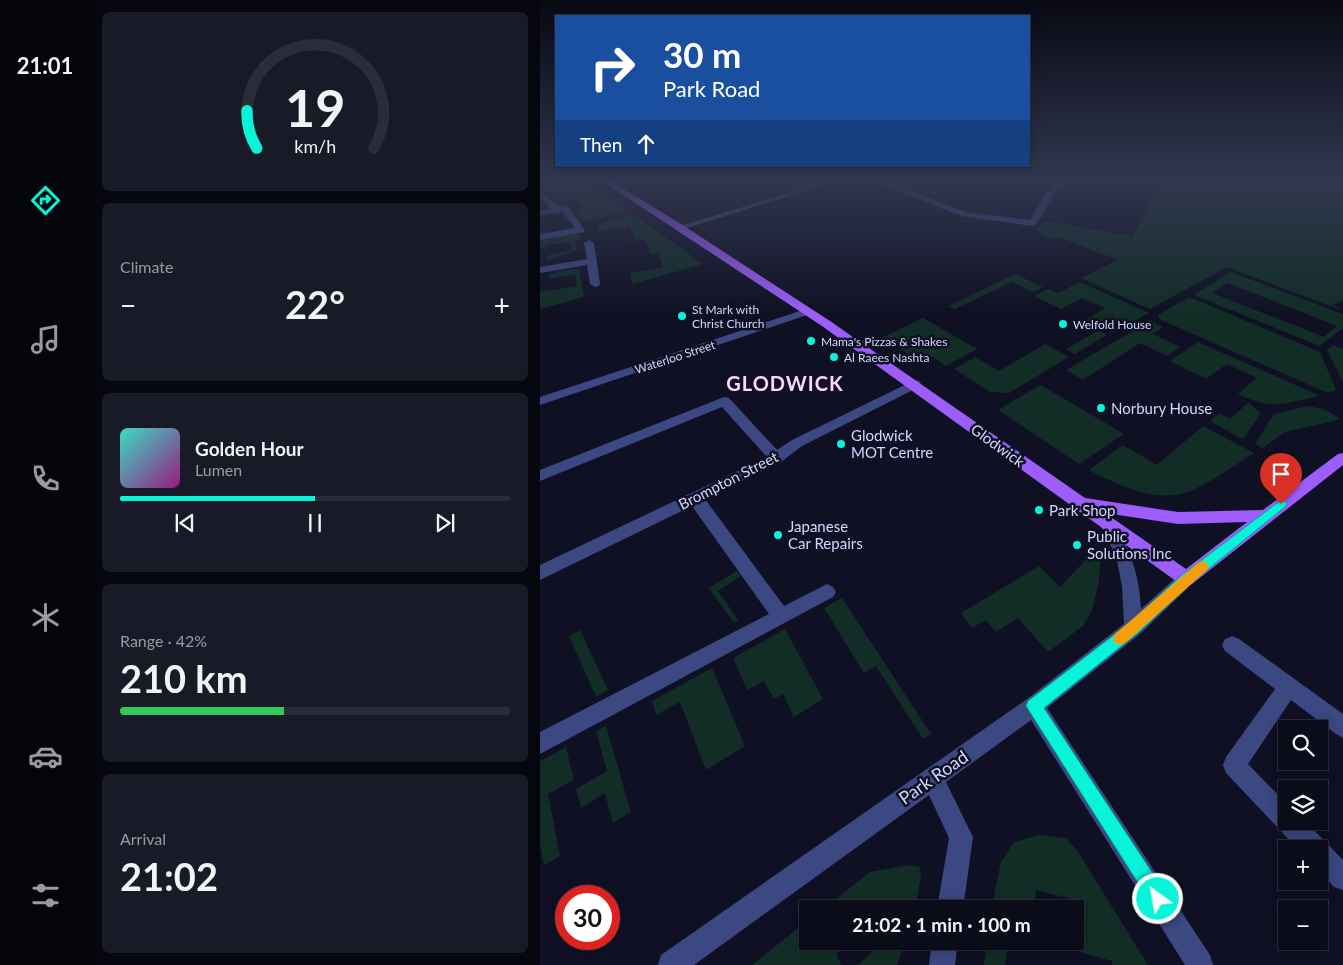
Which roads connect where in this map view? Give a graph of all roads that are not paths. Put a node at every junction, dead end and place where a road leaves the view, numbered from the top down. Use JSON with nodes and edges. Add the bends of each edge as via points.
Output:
{"nodes":[{"id":1,"x":576,"y":224,"type":"edge"},
{"id":2,"x":676,"y":224,"type":"edge"},
{"id":3,"x":691,"y":224,"type":"edge"},
{"id":4,"x":681,"y":227,"type":"junction"},
{"id":5,"x":540,"y":237,"type":"edge"},
{"id":6,"x":589,"y":243,"type":"dead end"},
{"id":7,"x":591,"y":261,"type":"junction"},
{"id":8,"x":540,"y":270,"type":"edge"},
{"id":9,"x":595,"y":284,"type":"dead end"},
{"id":10,"x":809,"y":311,"type":"junction"},
{"id":11,"x":915,"y":384,"type":"junction"},
{"id":12,"x":540,"y":401,"type":"edge"},
{"id":13,"x":776,"y":458,"type":"junction"},
{"id":14,"x":1343,"y":458,"type":"edge"},
{"id":15,"x":540,"y":476,"type":"edge"},
{"id":16,"x":695,"y":498,"type":"junction"},
{"id":17,"x":1080,"y":504,"type":"junction"},
{"id":18,"x":1266,"y":516,"type":"junction"},
{"id":19,"x":1107,"y":523,"type":"junction"},
{"id":20,"x":540,"y":573,"type":"edge"},
{"id":21,"x":1186,"y":579,"type":"junction"},
{"id":22,"x":827,"y":592,"type":"dead end"},
{"id":23,"x":780,"y":615,"type":"junction"},
{"id":24,"x":1133,"y":628,"type":"junction"},
{"id":25,"x":1232,"y":645,"type":"dead end"},
{"id":26,"x":1288,"y":687,"type":"junction"},
{"id":27,"x":1034,"y":706,"type":"junction"},
{"id":28,"x":1343,"y":727,"type":"edge"},
{"id":29,"x":540,"y":743,"type":"edge"},
{"id":30,"x":932,"y":777,"type":"junction"},
{"id":31,"x":1278,"y":811,"type":"edge"},
{"id":32,"x":1296,"y":830,"type":"edge"},
{"id":33,"x":1306,"y":840,"type":"edge"},
{"id":34,"x":1328,"y":862,"type":"edge"},
{"id":35,"x":1343,"y":878,"type":"edge"},
{"id":36,"x":951,"y":900,"type":"edge"},
{"id":37,"x":944,"y":950,"type":"edge"},
{"id":38,"x":671,"y":965,"type":"edge"},
{"id":39,"x":942,"y":965,"type":"edge"},
{"id":40,"x":1200,"y":965,"type":"edge"}],
"edges":[{"from":1,"to":5,"type":"street","via":[[581,230]]},
{"from":2,"to":4,"type":"main road","name":"Glodwick"},
{"from":3,"to":4,"type":"street"},
{"from":4,"to":10,"type":"main road","name":"Glodwick"},
{"from":6,"to":7,"type":"street"},
{"from":7,"to":8,"type":"street"},
{"from":7,"to":9,"type":"street"},
{"from":10,"to":11,"type":"main road","name":"Glodwick"},
{"from":10,"to":12,"type":"street","name":"Waterloo Street"},
{"from":11,"to":13,"type":"street","name":"Brompton Street","via":[[797,443]]},
{"from":11,"to":17,"type":"main road","name":"Glodwick"},
{"from":13,"to":15,"type":"street","via":[[724,402]]},
{"from":13,"to":16,"type":"street","name":"Brompton Street"},
{"from":14,"to":18,"type":"main road"},
{"from":16,"to":20,"type":"street","name":"Brompton Street"},
{"from":16,"to":23,"type":"street"},
{"from":17,"to":18,"type":"main road","via":[[1178,518]]},
{"from":17,"to":19,"type":"main road","name":"Glodwick"},
{"from":18,"to":21,"type":"main road"},
{"from":19,"to":21,"type":"main road","name":"Glodwick"},
{"from":19,"to":24,"type":"street","via":[[1124,556],[1131,586]]},
{"from":21,"to":24,"type":"street","name":"Park Road"},
{"from":22,"to":23,"type":"street"},
{"from":23,"to":29,"type":"street"},
{"from":24,"to":27,"type":"street","name":"Park Road"},
{"from":25,"to":26,"type":"street"},
{"from":26,"to":28,"type":"street"},
{"from":26,"to":31,"type":"street","via":[[1234,765]]},
{"from":27,"to":30,"type":"street","name":"Park Road"},
{"from":27,"to":40,"type":"street"},
{"from":30,"to":36,"type":"street","via":[[961,837]]},
{"from":30,"to":38,"type":"street","name":"Park Road"},
{"from":32,"to":33,"type":"street"},
{"from":34,"to":35,"type":"street"},
{"from":37,"to":39,"type":"street"}]}
